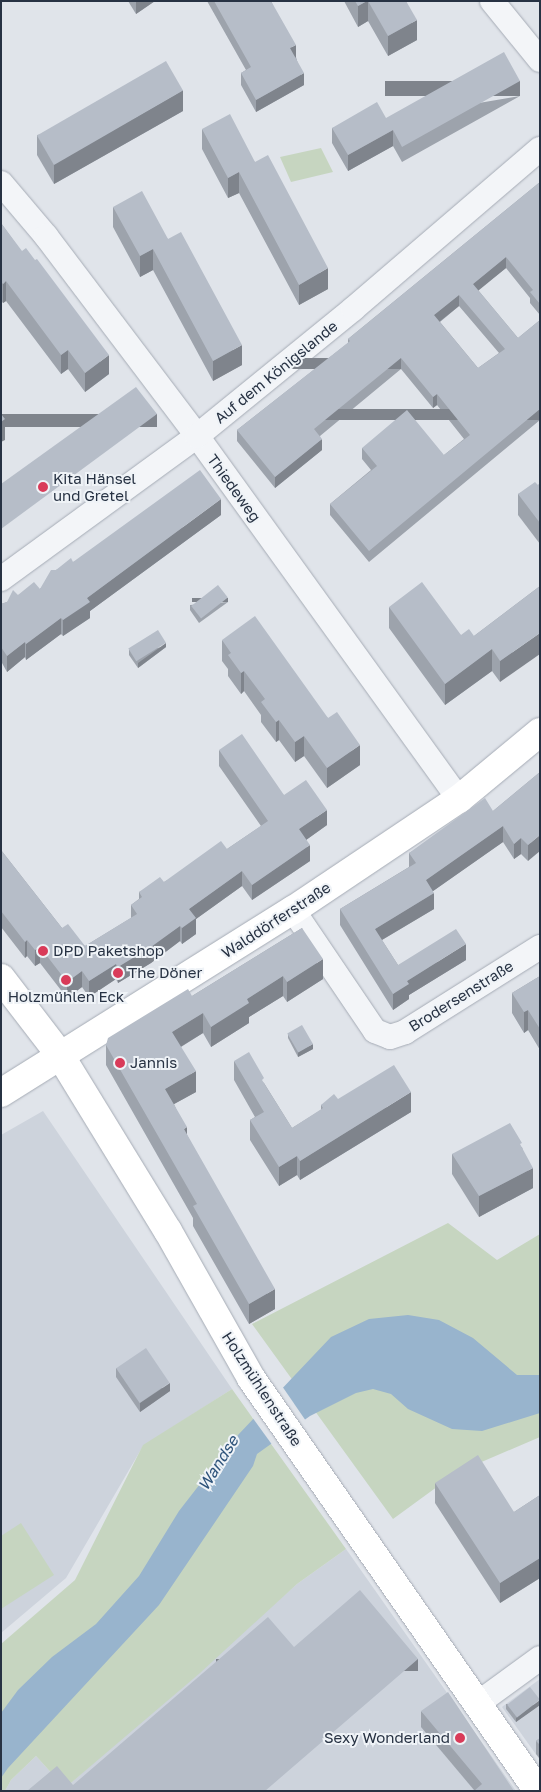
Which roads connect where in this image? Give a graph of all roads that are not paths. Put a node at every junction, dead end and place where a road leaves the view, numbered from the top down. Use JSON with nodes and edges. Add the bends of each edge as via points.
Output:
{"nodes":[{"id":1,"x":492,"y":1,"type":"edge"},
{"id":2,"x":540,"y":60,"type":"edge"},
{"id":3,"x":540,"y":149,"type":"edge"},
{"id":4,"x":1,"y":183,"type":"edge"},
{"id":5,"x":197,"y":436,"type":"junction"},
{"id":6,"x":1,"y":579,"type":"edge"},
{"id":7,"x":540,"y":732,"type":"edge"},
{"id":8,"x":459,"y":799,"type":"junction"},
{"id":9,"x":293,"y":910,"type":"junction"},
{"id":10,"x":540,"y":947,"type":"edge"},
{"id":11,"x":1,"y":978,"type":"edge"},
{"id":12,"x":60,"y":1055,"type":"junction"},
{"id":13,"x":1,"y":1093,"type":"edge"},
{"id":14,"x":540,"y":1658,"type":"edge"},
{"id":15,"x":477,"y":1704,"type":"junction"},
{"id":16,"x":538,"y":1791,"type":"edge"}],
"edges":[{"from":1,"to":2,"type":"street"},
{"from":3,"to":5,"type":"street","name":"Auf dem Königslande","via":[[353,309]]},
{"from":4,"to":5,"type":"street","name":"Thiedeweg","via":[[46,236]]},
{"from":5,"to":6,"type":"street","name":"Auf dem Königslande"},
{"from":5,"to":8,"type":"street","name":"Thiedeweg"},
{"from":7,"to":8,"type":"street","name":"Walddörferstraße"},
{"from":8,"to":9,"type":"street","name":"Walddörferstraße"},
{"from":9,"to":10,"type":"street","name":"Brodersenstraße","via":[[375,1031],[390,1037],[405,1032]]},
{"from":9,"to":12,"type":"street","name":"Walddörferstraße"},
{"from":11,"to":12,"type":"street","name":"Holzmühlenstraße"},
{"from":12,"to":13,"type":"street","name":"Walddörferstraße"},
{"from":12,"to":15,"type":"street","name":"Holzmühlenstraße","via":[[168,1231],[239,1360]]},
{"from":14,"to":15,"type":"street"},
{"from":15,"to":16,"type":"street","name":"Holzmühlenstraße"}]}
